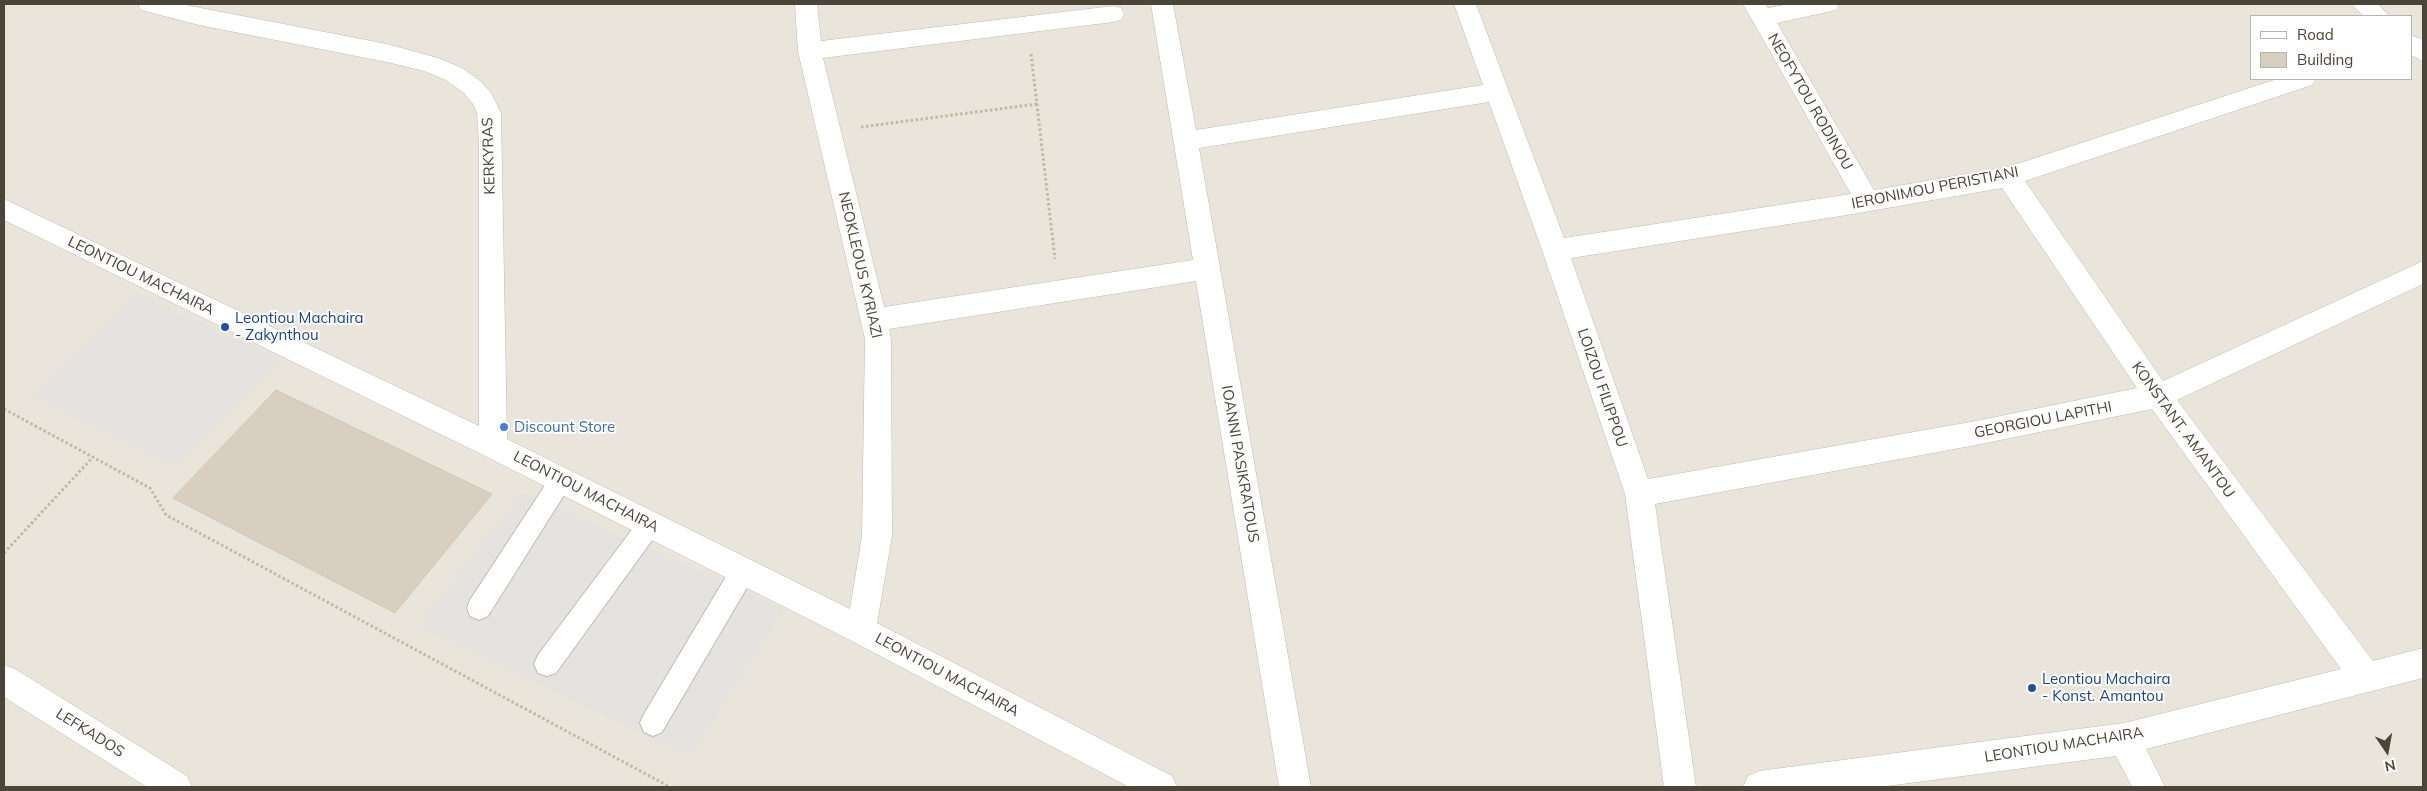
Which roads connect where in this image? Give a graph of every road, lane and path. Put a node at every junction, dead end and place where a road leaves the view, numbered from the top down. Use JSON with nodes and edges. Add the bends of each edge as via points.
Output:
{"nodes":[{"id":1,"x":149,"y":4,"type":"edge"},
{"id":2,"x":806,"y":4,"type":"edge"},
{"id":3,"x":1162,"y":4,"type":"edge"},
{"id":4,"x":1465,"y":4,"type":"edge"},
{"id":5,"x":1828,"y":4,"type":"edge"},
{"id":6,"x":2363,"y":4,"type":"edge"},
{"id":7,"x":1758,"y":11,"type":"edge"},
{"id":8,"x":1113,"y":14,"type":"dead end"},
{"id":9,"x":2377,"y":15,"type":"edge"},
{"id":10,"x":1028,"y":24,"type":"junction"},
{"id":11,"x":2412,"y":44,"type":"edge"},
{"id":12,"x":810,"y":51,"type":"junction"},
{"id":13,"x":2423,"y":52,"type":"edge"},
{"id":14,"x":2301,"y":80,"type":"edge"},
{"id":15,"x":1497,"y":92,"type":"junction"},
{"id":16,"x":1037,"y":104,"type":"junction"},
{"id":17,"x":829,"y":131,"type":"junction"},
{"id":18,"x":1185,"y":141,"type":"junction"},
{"id":19,"x":2008,"y":177,"type":"junction"},
{"id":20,"x":1867,"y":200,"type":"junction"},
{"id":21,"x":4,"y":209,"type":"edge"},
{"id":22,"x":1555,"y":250,"type":"junction"},
{"id":23,"x":1206,"y":268,"type":"junction"},
{"id":24,"x":2423,"y":272,"type":"edge"},
{"id":25,"x":1059,"y":292,"type":"junction"},
{"id":26,"x":874,"y":320,"type":"junction"},
{"id":27,"x":2158,"y":396,"type":"junction"},
{"id":28,"x":4,"y":409,"type":"edge"},
{"id":29,"x":494,"y":446,"type":"junction"},
{"id":30,"x":93,"y":457,"type":"junction"},
{"id":31,"x":561,"y":480,"type":"junction"},
{"id":32,"x":1639,"y":494,"type":"junction"},
{"id":33,"x":650,"y":524,"type":"junction"},
{"id":34,"x":4,"y":553,"type":"edge"},
{"id":35,"x":743,"y":571,"type":"junction"},
{"id":36,"x":479,"y":608,"type":"dead end"},
{"id":37,"x":861,"y":630,"type":"junction"},
{"id":38,"x":2423,"y":663,"type":"edge"},
{"id":39,"x":547,"y":664,"type":"dead end"},
{"id":40,"x":2366,"y":677,"type":"junction"},
{"id":41,"x":4,"y":680,"type":"edge"},
{"id":42,"x":653,"y":722,"type":"dead end"},
{"id":43,"x":2124,"y":739,"type":"junction"},
{"id":44,"x":176,"y":787,"type":"edge"},
{"id":45,"x":670,"y":787,"type":"edge"},
{"id":46,"x":1161,"y":787,"type":"edge"},
{"id":47,"x":1295,"y":787,"type":"edge"},
{"id":48,"x":1680,"y":787,"type":"edge"},
{"id":49,"x":1759,"y":787,"type":"edge"},
{"id":50,"x":2149,"y":787,"type":"edge"}],
"edges":[{"from":1,"to":29,"type":"street","name":"KERKYRAS","via":[[430,64],[454,74],[482,99],[489,113]]},
{"from":2,"to":12,"type":"street","name":"NEOKLEOUS KYRIAZI"},
{"from":3,"to":18,"type":"street","name":"IOANNI PASIKRATOUS"},
{"from":4,"to":15,"type":"street","name":"LOIZOU FILIPPOU"},
{"from":5,"to":7,"type":"street"},
{"from":6,"to":9,"type":"street"},
{"from":7,"to":20,"type":"street","name":"NEOFYTOU RODINOU"},
{"from":8,"to":10,"type":"street"},
{"from":10,"to":12,"type":"street"},
{"from":10,"to":16,"type":"path"},
{"from":11,"to":13,"type":"street"},
{"from":12,"to":17,"type":"street","name":"NEOKLEOUS KYRIAZI"},
{"from":14,"to":19,"type":"street","name":"IERONIMOU PERISTIANI"},
{"from":15,"to":18,"type":"street"},
{"from":15,"to":22,"type":"street","name":"LOIZOU FILIPPOU"},
{"from":16,"to":17,"type":"path"},
{"from":16,"to":25,"type":"path"},
{"from":17,"to":26,"type":"street","name":"NEOKLEOUS KYRIAZI"},
{"from":18,"to":23,"type":"street","name":"IOANNI PASIKRATOUS"},
{"from":19,"to":20,"type":"street","name":"IERONIMOU PERISTIANI"},
{"from":19,"to":27,"type":"street","name":"KONSTANT. AMANTOU"},
{"from":20,"to":22,"type":"street","name":"IERONIMOU PERISTIANI"},
{"from":21,"to":29,"type":"street","name":"LEONTIOU MACHAIRA"},
{"from":22,"to":32,"type":"street","name":"LOIZOU FILIPPOU"},
{"from":23,"to":25,"type":"street"},
{"from":23,"to":47,"type":"street","name":"IOANNI PASIKRATOUS"},
{"from":24,"to":27,"type":"street","name":"GEORGIOU LAPITHI"},
{"from":25,"to":26,"type":"street"},
{"from":26,"to":37,"type":"street","name":"NEOKLEOUS KYRIAZI","via":[[878,338],[877,536]]},
{"from":27,"to":32,"type":"street","name":"GEORGIOU LAPITHI","via":[[1976,433]]},
{"from":27,"to":40,"type":"street","name":"KONSTANT. AMANTOU"},
{"from":28,"to":30,"type":"path"},
{"from":29,"to":31,"type":"street","name":"LEONTIOU MACHAIRA"},
{"from":30,"to":34,"type":"path"},
{"from":30,"to":45,"type":"path","via":[[150,488],[166,515]]},
{"from":31,"to":33,"type":"street","name":"LEONTIOU MACHAIRA"},
{"from":31,"to":36,"type":"lane"},
{"from":32,"to":48,"type":"street","name":"LOIZOU FILIPPOU"},
{"from":33,"to":35,"type":"street","name":"LEONTIOU MACHAIRA"},
{"from":33,"to":39,"type":"lane"},
{"from":35,"to":37,"type":"street","name":"LEONTIOU MACHAIRA"},
{"from":35,"to":42,"type":"lane"},
{"from":37,"to":46,"type":"street","name":"LEONTIOU MACHAIRA"},
{"from":38,"to":40,"type":"street","name":"LEONTIOU MACHAIRA"},
{"from":40,"to":43,"type":"street","name":"LEONTIOU MACHAIRA"},
{"from":41,"to":44,"type":"street","name":"LEFKADOS"},
{"from":43,"to":49,"type":"street","name":"LEONTIOU MACHAIRA"},
{"from":43,"to":50,"type":"street"}]}
